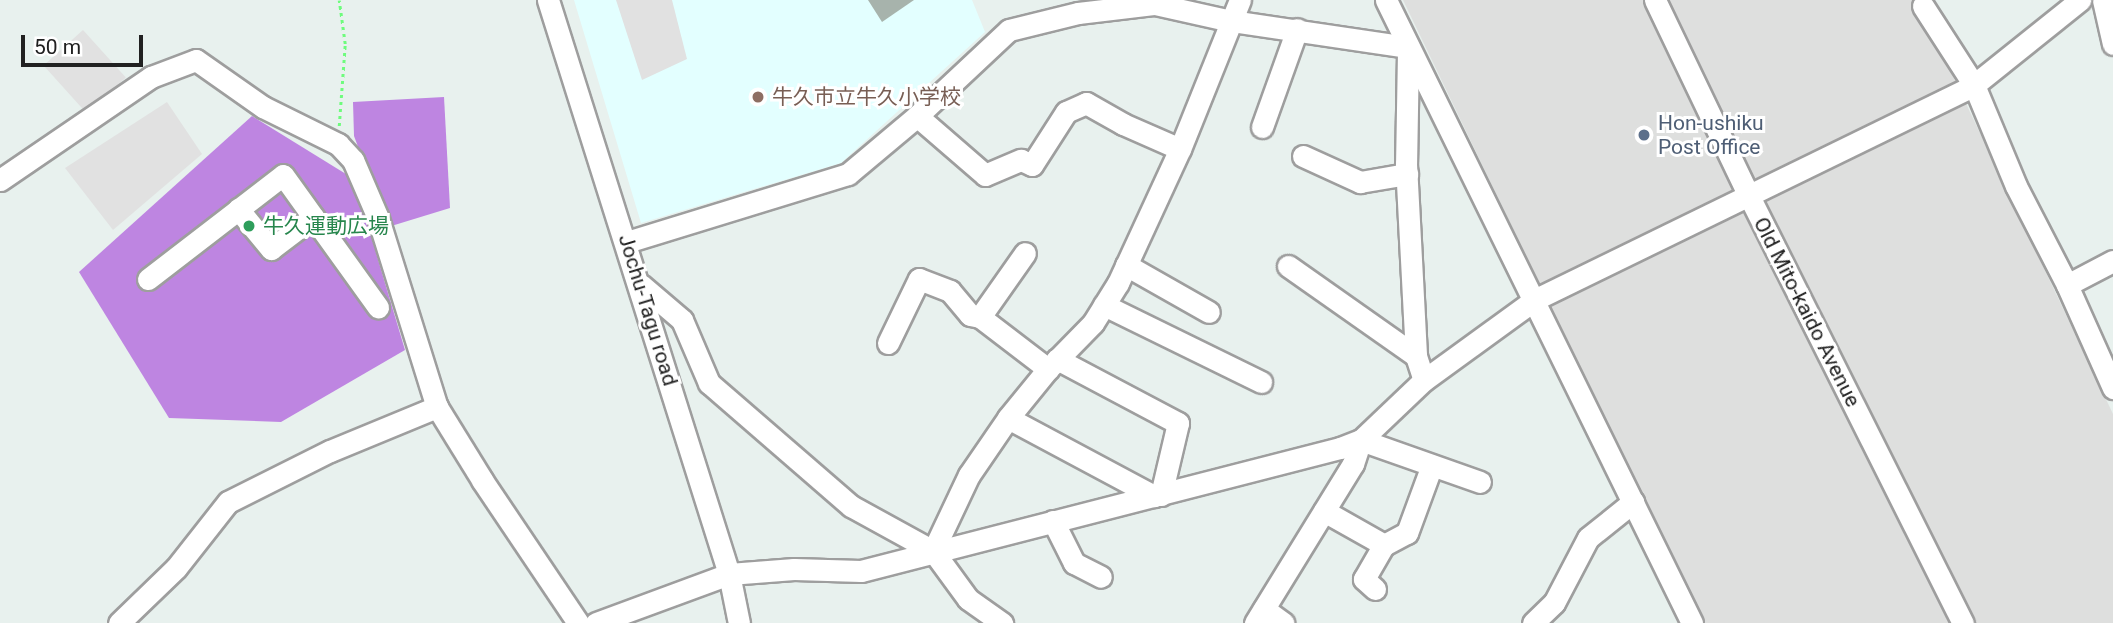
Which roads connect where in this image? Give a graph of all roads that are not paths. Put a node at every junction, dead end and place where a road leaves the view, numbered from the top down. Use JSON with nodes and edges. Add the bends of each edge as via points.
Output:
{"nodes":[{"id":1,"x":548,"y":0,"type":"edge"},
{"id":2,"x":1240,"y":0,"type":"edge"},
{"id":3,"x":1655,"y":0,"type":"edge"},
{"id":4,"x":2080,"y":0,"type":"edge"},
{"id":5,"x":2103,"y":0,"type":"edge"},
{"id":6,"x":1394,"y":3,"type":"edge"},
{"id":7,"x":1076,"y":6,"type":"edge"},
{"id":8,"x":1923,"y":6,"type":"dead end"},
{"id":9,"x":1231,"y":21,"type":"junction"},
{"id":10,"x":1297,"y":29,"type":"junction"},
{"id":11,"x":2113,"y":44,"type":"edge"},
{"id":12,"x":1408,"y":47,"type":"junction"},
{"id":13,"x":1974,"y":85,"type":"junction"},
{"id":14,"x":918,"y":116,"type":"junction"},
{"id":15,"x":1262,"y":127,"type":"dead end"},
{"id":16,"x":1180,"y":149,"type":"junction"},
{"id":17,"x":1303,"y":156,"type":"dead end"},
{"id":18,"x":1407,"y":174,"type":"junction"},
{"id":19,"x":0,"y":180,"type":"edge"},
{"id":20,"x":1748,"y":194,"type":"junction"},
{"id":21,"x":238,"y":209,"type":"junction"},
{"id":22,"x":313,"y":217,"type":"junction"},
{"id":23,"x":627,"y":242,"type":"junction"},
{"id":24,"x":1025,"y":253,"type":"dead end"},
{"id":25,"x":2113,"y":261,"type":"edge"},
{"id":26,"x":1126,"y":265,"type":"junction"},
{"id":27,"x":1288,"y":266,"type":"dead end"},
{"id":28,"x":148,"y":279,"type":"dead end"},
{"id":29,"x":640,"y":285,"type":"junction"},
{"id":30,"x":2067,"y":285,"type":"junction"},
{"id":31,"x":1534,"y":300,"type":"junction"},
{"id":32,"x":1104,"y":305,"type":"junction"},
{"id":33,"x":378,"y":307,"type":"dead end"},
{"id":34,"x":1209,"y":312,"type":"dead end"},
{"id":35,"x":980,"y":317,"type":"junction"},
{"id":36,"x":888,"y":343,"type":"dead end"},
{"id":37,"x":1416,"y":356,"type":"junction"},
{"id":38,"x":1052,"y":364,"type":"junction"},
{"id":39,"x":1424,"y":380,"type":"junction"},
{"id":40,"x":1261,"y":382,"type":"dead end"},
{"id":41,"x":2113,"y":388,"type":"edge"},
{"id":42,"x":437,"y":407,"type":"junction"},
{"id":43,"x":1007,"y":418,"type":"junction"},
{"id":44,"x":1361,"y":440,"type":"junction"},
{"id":45,"x":1432,"y":465,"type":"junction"},
{"id":46,"x":1480,"y":482,"type":"dead end"},
{"id":47,"x":1157,"y":495,"type":"junction"},
{"id":48,"x":1633,"y":502,"type":"junction"},
{"id":49,"x":1324,"y":511,"type":"junction"},
{"id":50,"x":1053,"y":521,"type":"junction"},
{"id":51,"x":1384,"y":544,"type":"junction"},
{"id":52,"x":933,"y":551,"type":"junction"},
{"id":53,"x":729,"y":574,"type":"junction"},
{"id":54,"x":1101,"y":577,"type":"dead end"},
{"id":55,"x":1376,"y":589,"type":"dead end"},
{"id":56,"x":1260,"y":616,"type":"edge"},
{"id":57,"x":119,"y":623,"type":"edge"},
{"id":58,"x":578,"y":623,"type":"edge"},
{"id":59,"x":596,"y":623,"type":"edge"},
{"id":60,"x":739,"y":623,"type":"edge"},
{"id":61,"x":1002,"y":623,"type":"edge"},
{"id":62,"x":1283,"y":623,"type":"edge"},
{"id":63,"x":1533,"y":623,"type":"edge"},
{"id":64,"x":1692,"y":623,"type":"edge"},
{"id":65,"x":1963,"y":623,"type":"edge"}],
"edges":[{"from":1,"to":23,"type":"street","name":"Jochu-Tagu road"},
{"from":2,"to":9,"type":"street"},
{"from":3,"to":20,"type":"street","name":"Old Mito-kaido Avenue"},
{"from":4,"to":13,"type":"street"},
{"from":5,"to":11,"type":"street"},
{"from":6,"to":12,"type":"street"},
{"from":7,"to":9,"type":"street","via":[[1154,4]]},
{"from":7,"to":14,"type":"street","via":[[1009,30]]},
{"from":8,"to":13,"type":"street"},
{"from":9,"to":10,"type":"street"},
{"from":9,"to":16,"type":"street"},
{"from":10,"to":12,"type":"street"},
{"from":10,"to":15,"type":"street"},
{"from":12,"to":18,"type":"street"},
{"from":12,"to":31,"type":"street"},
{"from":13,"to":20,"type":"street"},
{"from":13,"to":30,"type":"street","via":[[2016,186]]},
{"from":14,"to":16,"type":"street","via":[[985,175],[1021,160],[1032,165],[1066,112],[1086,103]]},
{"from":14,"to":23,"type":"street","via":[[848,174]]},
{"from":16,"to":26,"type":"street"},
{"from":17,"to":18,"type":"street","via":[[1360,183]]},
{"from":18,"to":37,"type":"street"},
{"from":19,"to":42,"type":"street","via":[[151,78],[197,60],[263,107],[338,144],[353,160],[378,218]]},
{"from":20,"to":31,"type":"street"},
{"from":20,"to":65,"type":"street","name":"Old Mito-kaido Avenue"},
{"from":21,"to":22,"type":"street","via":[[271,249]]},
{"from":21,"to":22,"type":"street","via":[[282,175]]},
{"from":21,"to":28,"type":"street"},
{"from":22,"to":33,"type":"street"},
{"from":23,"to":29,"type":"street","name":"Jochu-Tagu road"},
{"from":24,"to":35,"type":"street"},
{"from":25,"to":30,"type":"street"},
{"from":26,"to":32,"type":"street"},
{"from":26,"to":34,"type":"street"},
{"from":27,"to":37,"type":"street"},
{"from":29,"to":52,"type":"street","via":[[682,320],[709,383],[851,506]]},
{"from":29,"to":53,"type":"street","name":"Jochu-Tagu road"},
{"from":30,"to":41,"type":"street"},
{"from":31,"to":39,"type":"street"},
{"from":31,"to":48,"type":"street"},
{"from":32,"to":38,"type":"street","via":[[1093,323]]},
{"from":32,"to":40,"type":"street"},
{"from":35,"to":36,"type":"street","via":[[970,315],[950,291],[919,279]]},
{"from":35,"to":38,"type":"street"},
{"from":37,"to":39,"type":"street"},
{"from":38,"to":43,"type":"street"},
{"from":38,"to":47,"type":"street","via":[[1178,423]]},
{"from":39,"to":44,"type":"street"},
{"from":42,"to":57,"type":"street","via":[[330,451],[228,502],[176,568]]},
{"from":42,"to":58,"type":"street"},
{"from":43,"to":47,"type":"street"},
{"from":43,"to":52,"type":"street","via":[[969,475]]},
{"from":44,"to":45,"type":"street"},
{"from":44,"to":47,"type":"street"},
{"from":44,"to":49,"type":"street","via":[[1353,464]]},
{"from":45,"to":46,"type":"street"},
{"from":45,"to":51,"type":"street","via":[[1406,533]]},
{"from":47,"to":50,"type":"street"},
{"from":48,"to":63,"type":"street","via":[[1588,538],[1555,603]]},
{"from":48,"to":64,"type":"street"},
{"from":49,"to":51,"type":"street"},
{"from":49,"to":56,"type":"street"},
{"from":50,"to":52,"type":"street"},
{"from":50,"to":54,"type":"street","via":[[1074,563]]},
{"from":51,"to":55,"type":"street","via":[[1364,579]]},
{"from":52,"to":53,"type":"street","via":[[861,571],[794,569]]},
{"from":52,"to":61,"type":"street","via":[[968,599]]},
{"from":53,"to":59,"type":"street"},
{"from":53,"to":60,"type":"street","name":"Jochu-Tagu road"},
{"from":56,"to":62,"type":"street"}]}
